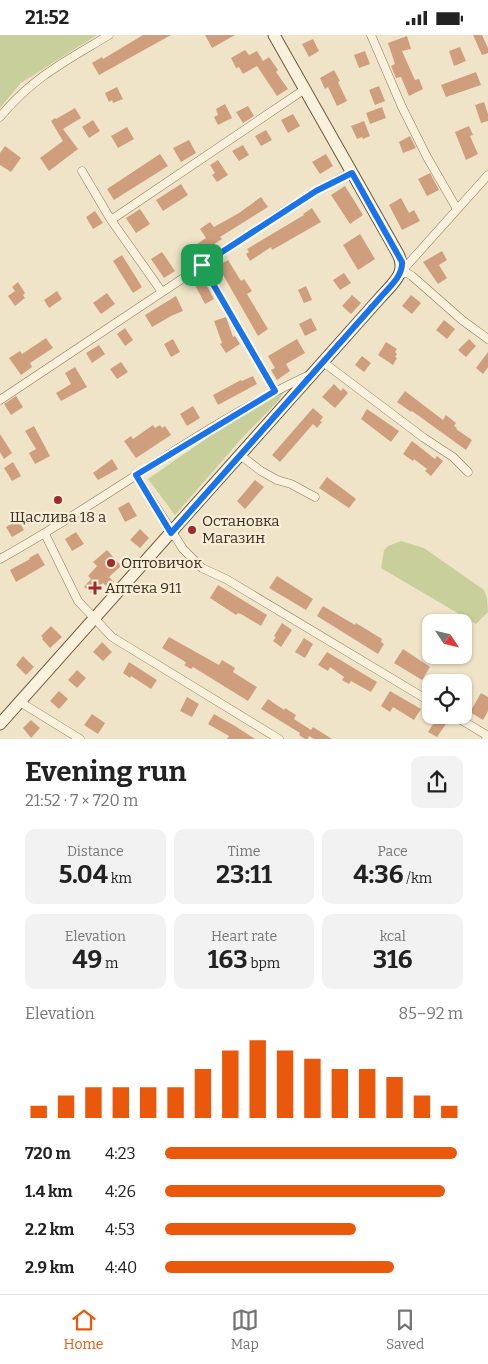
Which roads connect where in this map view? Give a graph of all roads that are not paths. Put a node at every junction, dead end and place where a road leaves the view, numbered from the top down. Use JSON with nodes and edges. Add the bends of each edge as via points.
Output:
{"nodes":[{"id":1,"x":109,"y":35,"type":"edge"},
{"id":2,"x":274,"y":35,"type":"edge"},
{"id":3,"x":371,"y":35,"type":"edge"},
{"id":4,"x":305,"y":89,"type":"junction"},
{"id":5,"x":0,"y":117,"type":"edge"},
{"id":6,"x":82,"y":171,"type":"dead end"},
{"id":7,"x":352,"y":173,"type":"junction"},
{"id":8,"x":488,"y":175,"type":"edge"},
{"id":9,"x":457,"y":209,"type":"junction"},
{"id":10,"x":111,"y":220,"type":"junction"},
{"id":11,"x":202,"y":265,"type":"junction"},
{"id":12,"x":399,"y":274,"type":"junction"},
{"id":13,"x":162,"y":292,"type":"junction"},
{"id":14,"x":488,"y":339,"type":"edge"},
{"id":15,"x":322,"y":362,"type":"junction"},
{"id":16,"x":313,"y":373,"type":"junction"},
{"id":17,"x":275,"y":391,"type":"junction"},
{"id":18,"x":0,"y":401,"type":"edge"},
{"id":19,"x":240,"y":455,"type":"junction"},
{"id":20,"x":468,"y":472,"type":"dead end"},
{"id":21,"x":136,"y":475,"type":"junction"},
{"id":22,"x":315,"y":497,"type":"dead end"},
{"id":23,"x":171,"y":533,"type":"junction"},
{"id":24,"x":45,"y":534,"type":"junction"},
{"id":25,"x":0,"y":559,"type":"edge"},
{"id":26,"x":94,"y":620,"type":"junction"},
{"id":27,"x":422,"y":697,"type":"edge"},
{"id":28,"x":20,"y":702,"type":"junction"},
{"id":29,"x":0,"y":724,"type":"edge"},
{"id":30,"x":468,"y":724,"type":"edge"},
{"id":31,"x":488,"y":736,"type":"edge"},
{"id":32,"x":80,"y":739,"type":"edge"},
{"id":33,"x":279,"y":739,"type":"edge"},
{"id":34,"x":486,"y":739,"type":"edge"}],
"edges":[{"from":1,"to":5,"type":"street","via":[[36,80]]},
{"from":2,"to":4,"type":"street"},
{"from":3,"to":9,"type":"street","via":[[402,107]]},
{"from":4,"to":7,"type":"street"},
{"from":4,"to":10,"type":"street"},
{"from":6,"to":10,"type":"street"},
{"from":7,"to":11,"type":"street","via":[[316,191]]},
{"from":7,"to":12,"type":"street","via":[[402,262]]},
{"from":8,"to":9,"type":"street"},
{"from":9,"to":12,"type":"street"},
{"from":10,"to":13,"type":"street"},
{"from":11,"to":13,"type":"street"},
{"from":11,"to":17,"type":"street"},
{"from":12,"to":14,"type":"street","via":[[412,276]]},
{"from":12,"to":15,"type":"street"},
{"from":13,"to":18,"type":"street"},
{"from":15,"to":16,"type":"street"},
{"from":15,"to":20,"type":"street","via":[[453,457]]},
{"from":16,"to":17,"type":"street"},
{"from":16,"to":19,"type":"street"},
{"from":17,"to":21,"type":"street"},
{"from":19,"to":22,"type":"street","via":[[277,480]]},
{"from":19,"to":23,"type":"street"},
{"from":21,"to":23,"type":"street"},
{"from":21,"to":24,"type":"street"},
{"from":23,"to":26,"type":"street"},
{"from":23,"to":27,"type":"street","via":[[202,568],[226,579]]},
{"from":24,"to":25,"type":"street"},
{"from":24,"to":26,"type":"street","via":[[78,601]]},
{"from":26,"to":28,"type":"street"},
{"from":26,"to":33,"type":"street","via":[[112,637]]},
{"from":28,"to":29,"type":"street"},
{"from":28,"to":32,"type":"street"},
{"from":30,"to":31,"type":"street"},
{"from":31,"to":34,"type":"street"}]}
